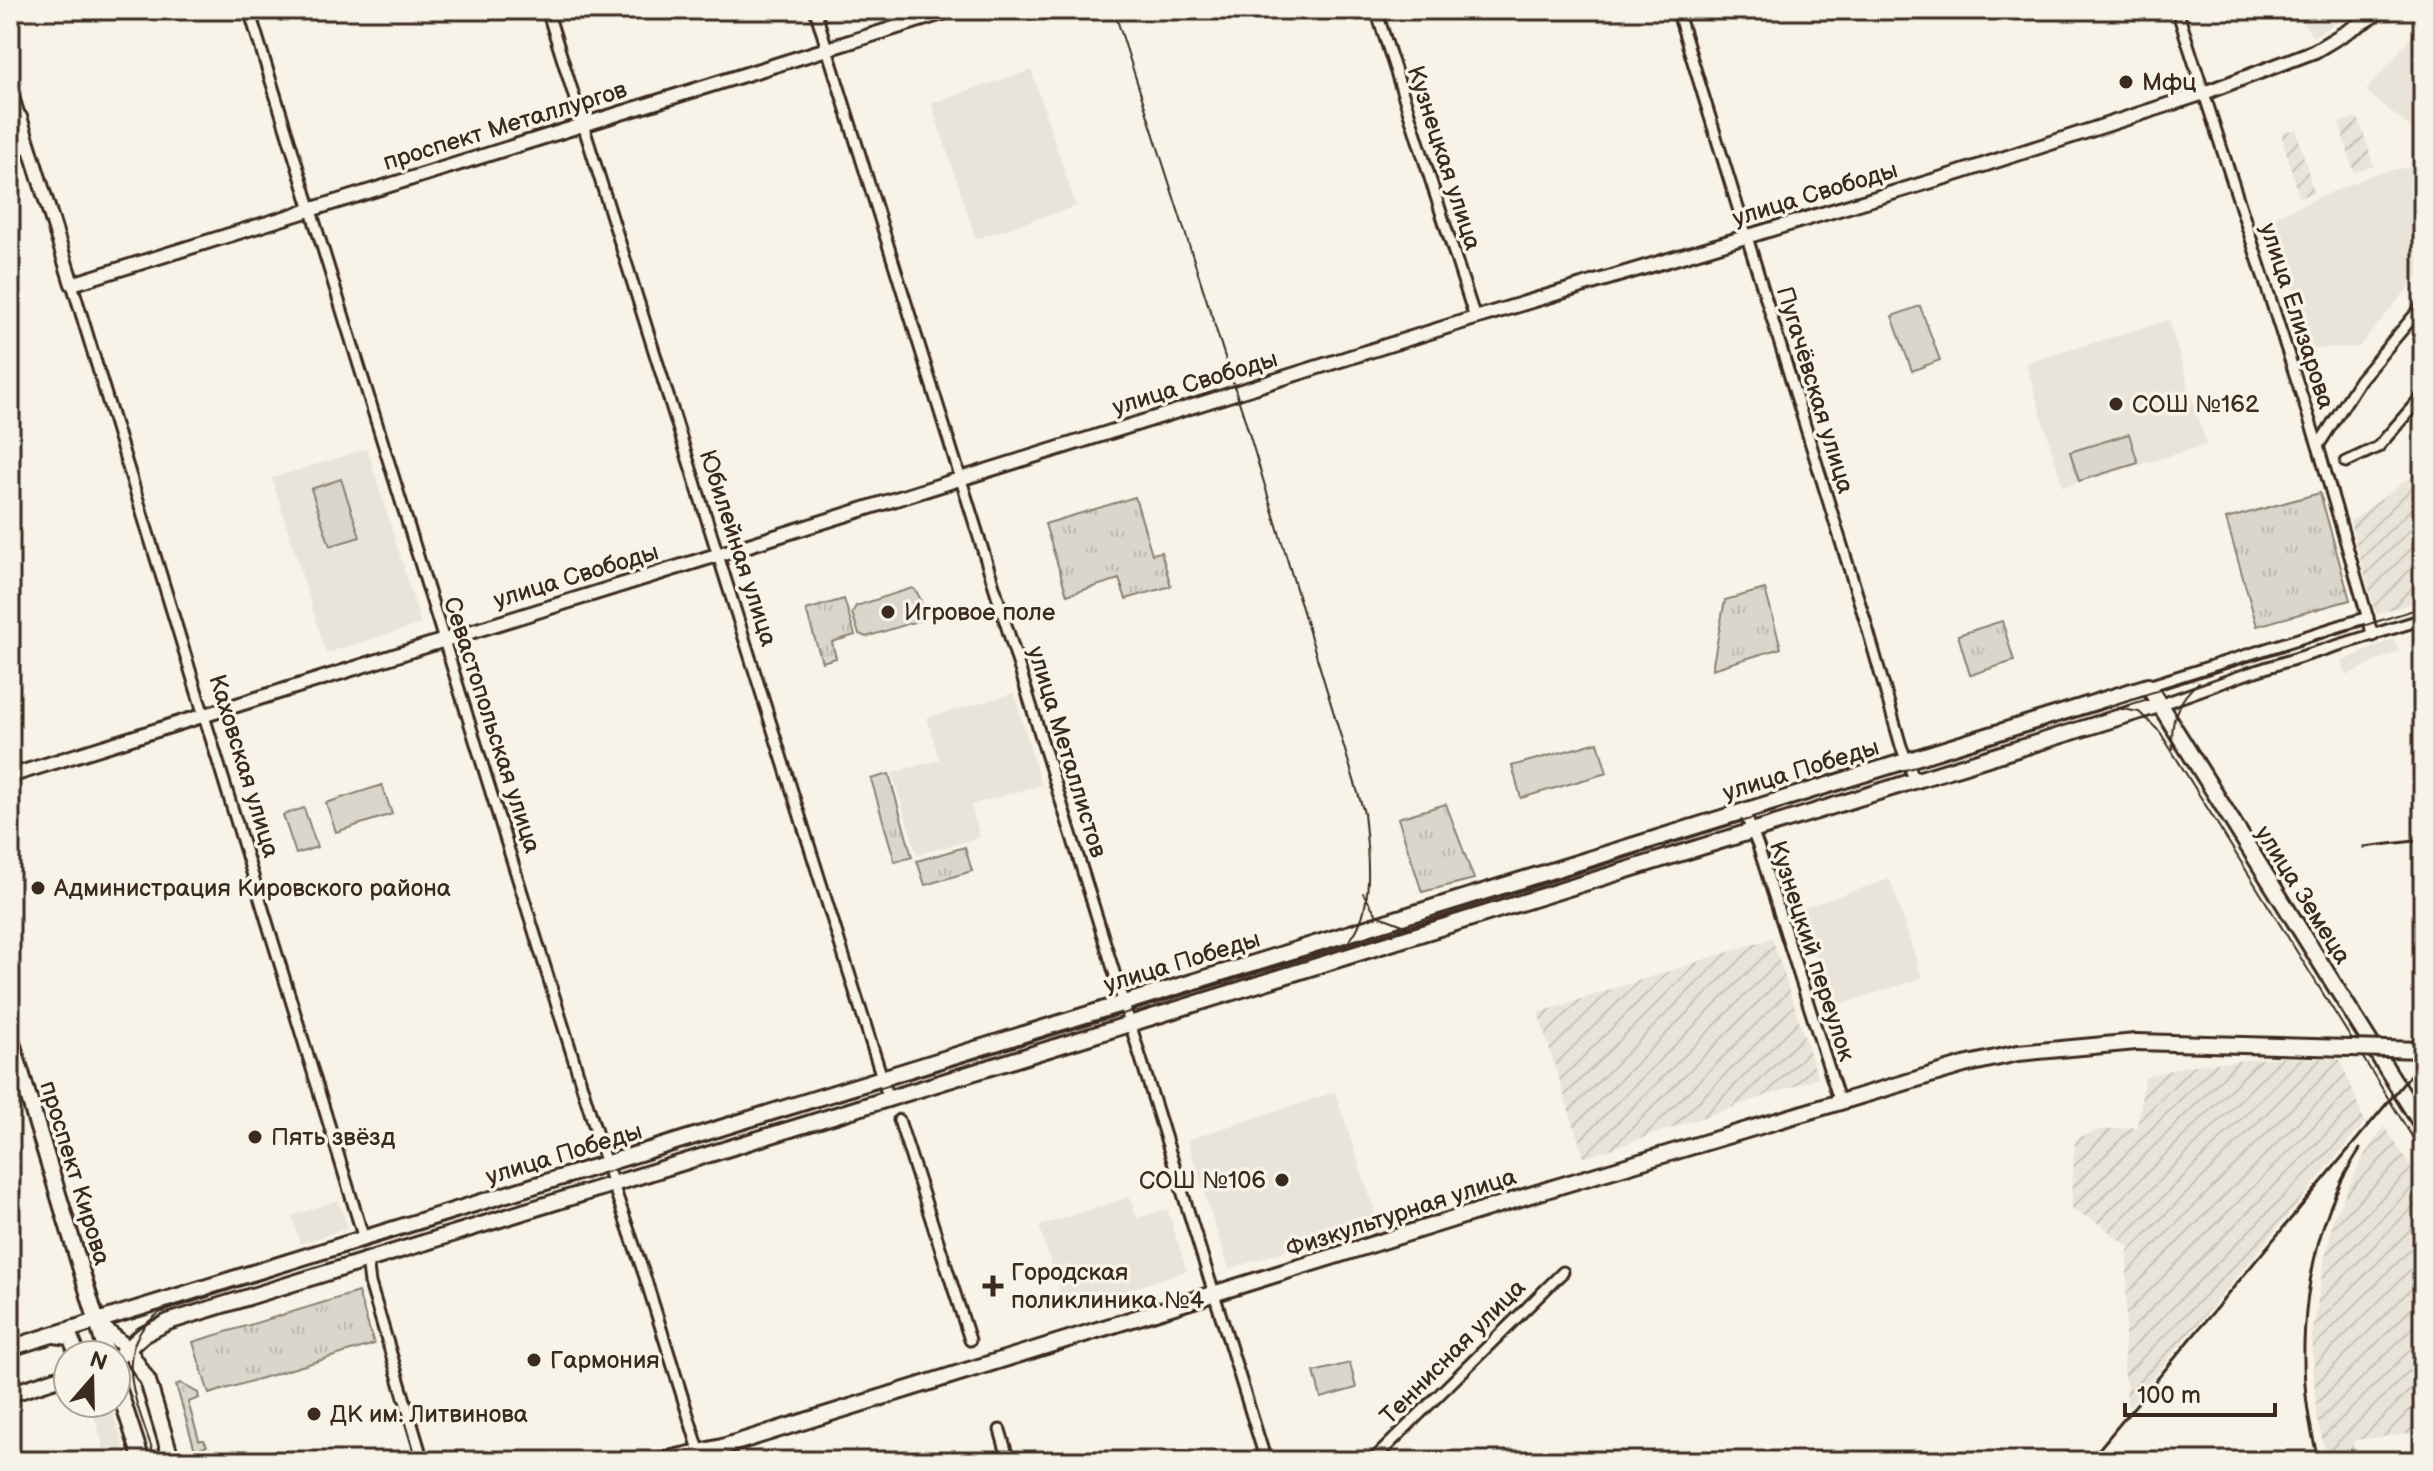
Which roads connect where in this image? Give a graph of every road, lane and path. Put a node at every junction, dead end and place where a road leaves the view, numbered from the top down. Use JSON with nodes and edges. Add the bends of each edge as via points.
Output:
{"nodes":[{"id":1,"x":249,"y":10,"type":"edge"},
{"id":2,"x":547,"y":10,"type":"edge"},
{"id":3,"x":815,"y":10,"type":"edge"},
{"id":4,"x":952,"y":10,"type":"edge"},
{"id":5,"x":1376,"y":10,"type":"edge"},
{"id":6,"x":1677,"y":10,"type":"edge"},
{"id":7,"x":2177,"y":10,"type":"edge"},
{"id":8,"x":2383,"y":10,"type":"edge"},
{"id":9,"x":827,"y":49,"type":"junction"},
{"id":10,"x":10,"y":86,"type":"edge"},
{"id":11,"x":2204,"y":93,"type":"junction"},
{"id":12,"x":15,"y":119,"type":"edge"},
{"id":13,"x":581,"y":125,"type":"junction"},
{"id":14,"x":28,"y":145,"type":"junction"},
{"id":15,"x":10,"y":151,"type":"edge"},
{"id":16,"x":310,"y":209,"type":"junction"},
{"id":17,"x":1746,"y":238,"type":"junction"},
{"id":18,"x":72,"y":284,"type":"junction"},
{"id":19,"x":2423,"y":305,"type":"edge"},
{"id":20,"x":1475,"y":318,"type":"junction"},
{"id":21,"x":2423,"y":395,"type":"edge"},
{"id":22,"x":2318,"y":446,"type":"junction"},
{"id":23,"x":2346,"y":462,"type":"dead end"},
{"id":24,"x":961,"y":479,"type":"junction"},
{"id":25,"x":720,"y":554,"type":"junction"},
{"id":26,"x":2368,"y":617,"type":"junction"},
{"id":27,"x":2423,"y":619,"type":"edge"},
{"id":28,"x":2373,"y":636,"type":"junction"},
{"id":29,"x":444,"y":640,"type":"junction"},
{"id":30,"x":2148,"y":686,"type":"junction"},
{"id":31,"x":2159,"y":705,"type":"junction"},
{"id":32,"x":205,"y":715,"type":"junction"},
{"id":33,"x":1907,"y":761,"type":"junction"},
{"id":34,"x":10,"y":776,"type":"edge"},
{"id":35,"x":1915,"y":781,"type":"junction"},
{"id":36,"x":1744,"y":811,"type":"junction"},
{"id":37,"x":1753,"y":832,"type":"junction"},
{"id":38,"x":1124,"y":1003,"type":"junction"},
{"id":39,"x":1130,"y":1023,"type":"junction"},
{"id":40,"x":10,"y":1036,"type":"edge"},
{"id":41,"x":2423,"y":1050,"type":"edge"},
{"id":42,"x":881,"y":1079,"type":"junction"},
{"id":43,"x":889,"y":1100,"type":"junction"},
{"id":44,"x":1840,"y":1103,"type":"junction"},
{"id":45,"x":899,"y":1120,"type":"dead end"},
{"id":46,"x":2423,"y":1127,"type":"edge"},
{"id":47,"x":606,"y":1164,"type":"junction"},
{"id":48,"x":613,"y":1184,"type":"junction"},
{"id":49,"x":364,"y":1239,"type":"junction"},
{"id":50,"x":367,"y":1260,"type":"junction"},
{"id":51,"x":1563,"y":1272,"type":"dead end"},
{"id":52,"x":1214,"y":1294,"type":"junction"},
{"id":53,"x":97,"y":1322,"type":"junction"},
{"id":54,"x":54,"y":1335,"type":"junction"},
{"id":55,"x":71,"y":1339,"type":"edge"},
{"id":56,"x":102,"y":1339,"type":"edge"},
{"id":57,"x":117,"y":1339,"type":"edge"},
{"id":58,"x":970,"y":1340,"type":"dead end"},
{"id":59,"x":132,"y":1345,"type":"edge"},
{"id":60,"x":10,"y":1348,"type":"edge"},
{"id":61,"x":132,"y":1356,"type":"edge"},
{"id":62,"x":52,"y":1380,"type":"edge"},
{"id":63,"x":10,"y":1394,"type":"edge"},
{"id":64,"x":128,"y":1419,"type":"edge"},
{"id":65,"x":1000,"y":1430,"type":"dead end"},
{"id":66,"x":722,"y":1447,"type":"junction"},
{"id":67,"x":695,"y":1455,"type":"edge"},
{"id":68,"x":142,"y":1461,"type":"edge"},
{"id":69,"x":172,"y":1461,"type":"edge"},
{"id":70,"x":423,"y":1461,"type":"edge"},
{"id":71,"x":659,"y":1461,"type":"edge"},
{"id":72,"x":712,"y":1461,"type":"edge"},
{"id":73,"x":1009,"y":1461,"type":"edge"},
{"id":74,"x":1266,"y":1461,"type":"edge"},
{"id":75,"x":1372,"y":1461,"type":"edge"}],
"edges":[{"from":1,"to":16,"type":"street","name":"Севастопольская улица"},
{"from":2,"to":13,"type":"street","name":"Юбилейная улица"},
{"from":3,"to":9,"type":"street","name":"улица Металлистов"},
{"from":4,"to":9,"type":"street","name":"проспект Металлургов"},
{"from":5,"to":20,"type":"street","name":"Кузнецкая улица"},
{"from":6,"to":17,"type":"street","name":"Пугачёвская улица"},
{"from":7,"to":11,"type":"street","name":"улица Елизарова"},
{"from":8,"to":11,"type":"street","name":"улица Свободы","via":[[2315,51]]},
{"from":9,"to":13,"type":"street","name":"проспект Металлургов"},
{"from":9,"to":24,"type":"street","name":"улица Металлистов"},
{"from":10,"to":12,"type":"street","name":"Каховская улица"},
{"from":11,"to":17,"type":"street","name":"улица Свободы"},
{"from":11,"to":22,"type":"street","name":"улица Елизарова"},
{"from":12,"to":14,"type":"street","name":"Каховская улица"},
{"from":13,"to":16,"type":"street","name":"проспект Металлургов"},
{"from":13,"to":25,"type":"street","name":"Юбилейная улица"},
{"from":14,"to":15,"type":"street"},
{"from":14,"to":18,"type":"street","name":"Каховская улица"},
{"from":16,"to":18,"type":"street","name":"проспект Металлургов"},
{"from":16,"to":29,"type":"street","name":"Севастопольская улица"},
{"from":17,"to":20,"type":"street","name":"улица Свободы"},
{"from":17,"to":33,"type":"street","name":"Пугачёвская улица"},
{"from":18,"to":32,"type":"street","name":"Каховская улица"},
{"from":19,"to":22,"type":"street","via":[[2360,380]]},
{"from":20,"to":24,"type":"street","name":"улица Свободы"},
{"from":21,"to":23,"type":"street","via":[[2378,447]]},
{"from":22,"to":26,"type":"street","name":"улица Елизарова"},
{"from":24,"to":25,"type":"street","name":"улица Свободы"},
{"from":24,"to":38,"type":"street","name":"улица Металлистов"},
{"from":25,"to":29,"type":"street","name":"улица Свободы"},
{"from":25,"to":42,"type":"street","name":"Юбилейная улица"},
{"from":26,"to":28,"type":"street","name":"улица Елизарова"},
{"from":26,"to":30,"type":"street","name":"улица Победы"},
{"from":27,"to":28,"type":"street","name":"улица Победы"},
{"from":28,"to":31,"type":"street","name":"улица Победы"},
{"from":29,"to":32,"type":"street","name":"улица Свободы"},
{"from":29,"to":47,"type":"street","name":"Севастопольская улица"},
{"from":30,"to":31,"type":"main road","name":"улица Земеца"},
{"from":30,"to":33,"type":"main road","name":"улица Победы"},
{"from":31,"to":35,"type":"main road","name":"улица Победы"},
{"from":31,"to":46,"type":"main road","name":"улица Земеца"},
{"from":32,"to":34,"type":"street","name":"улица Свободы"},
{"from":32,"to":49,"type":"street","name":"Каховская улица"},
{"from":33,"to":35,"type":"street","name":"Пугачёвская улица"},
{"from":33,"to":36,"type":"main road","name":"улица Победы"},
{"from":35,"to":37,"type":"main road","name":"улица Победы"},
{"from":36,"to":37,"type":"street","name":"Кузнецкий переулок"},
{"from":36,"to":38,"type":"main road","name":"улица Победы"},
{"from":37,"to":39,"type":"main road","name":"улица Победы"},
{"from":37,"to":44,"type":"street","name":"Кузнецкий переулок"},
{"from":38,"to":39,"type":"street","name":"улица Металлистов"},
{"from":38,"to":42,"type":"main road","name":"улица Победы"},
{"from":39,"to":43,"type":"main road","name":"улица Победы"},
{"from":39,"to":52,"type":"street","name":"улица Металлистов"},
{"from":40,"to":53,"type":"main road","name":"проспект Кирова"},
{"from":41,"to":44,"type":"main road","name":"Физкультурная улица","bridge":true,"via":[[2136,1042],[2018,1053]]},
{"from":42,"to":43,"type":"street","name":"Юбилейная улица"},
{"from":42,"to":47,"type":"main road","name":"улица Победы"},
{"from":43,"to":48,"type":"main road","name":"улица Победы"},
{"from":44,"to":52,"type":"main road","name":"Физкультурная улица"},
{"from":45,"to":58,"type":"street"},
{"from":47,"to":48,"type":"street","name":"Севастопольская улица"},
{"from":47,"to":49,"type":"main road","name":"улица Победы"},
{"from":48,"to":50,"type":"main road","name":"улица Победы"},
{"from":48,"to":67,"type":"street","name":"Севастопольская улица"},
{"from":49,"to":50,"type":"main road","name":"Каховская улица"},
{"from":49,"to":53,"type":"main road","name":"улица Победы"},
{"from":50,"to":59,"type":"main road","name":"улица Победы","via":[[168,1322]]},
{"from":50,"to":70,"type":"street","name":"Каховская улица"},
{"from":51,"to":75,"type":"street","name":"Теннисная улица"},
{"from":52,"to":66,"type":"main road","name":"Физкультурная улица"},
{"from":52,"to":74,"type":"street","name":"улица Металлистов"},
{"from":53,"to":54,"type":"main road","name":"улица Победы"},
{"from":53,"to":56,"type":"main road","name":"проспект Кирова"},
{"from":53,"to":57,"type":"main road"},
{"from":54,"to":55,"type":"main road"},
{"from":54,"to":60,"type":"main road","name":"улица Победы"},
{"from":61,"to":69,"type":"main road","via":[[148,1381]]},
{"from":62,"to":63,"type":"main road"},
{"from":64,"to":68,"type":"main road"},
{"from":65,"to":73,"type":"street"},
{"from":66,"to":67,"type":"main road","name":"Физкультурная улица"},
{"from":66,"to":72,"type":"main road"},
{"from":67,"to":71,"type":"main road","name":"Физкультурная улица"}]}
